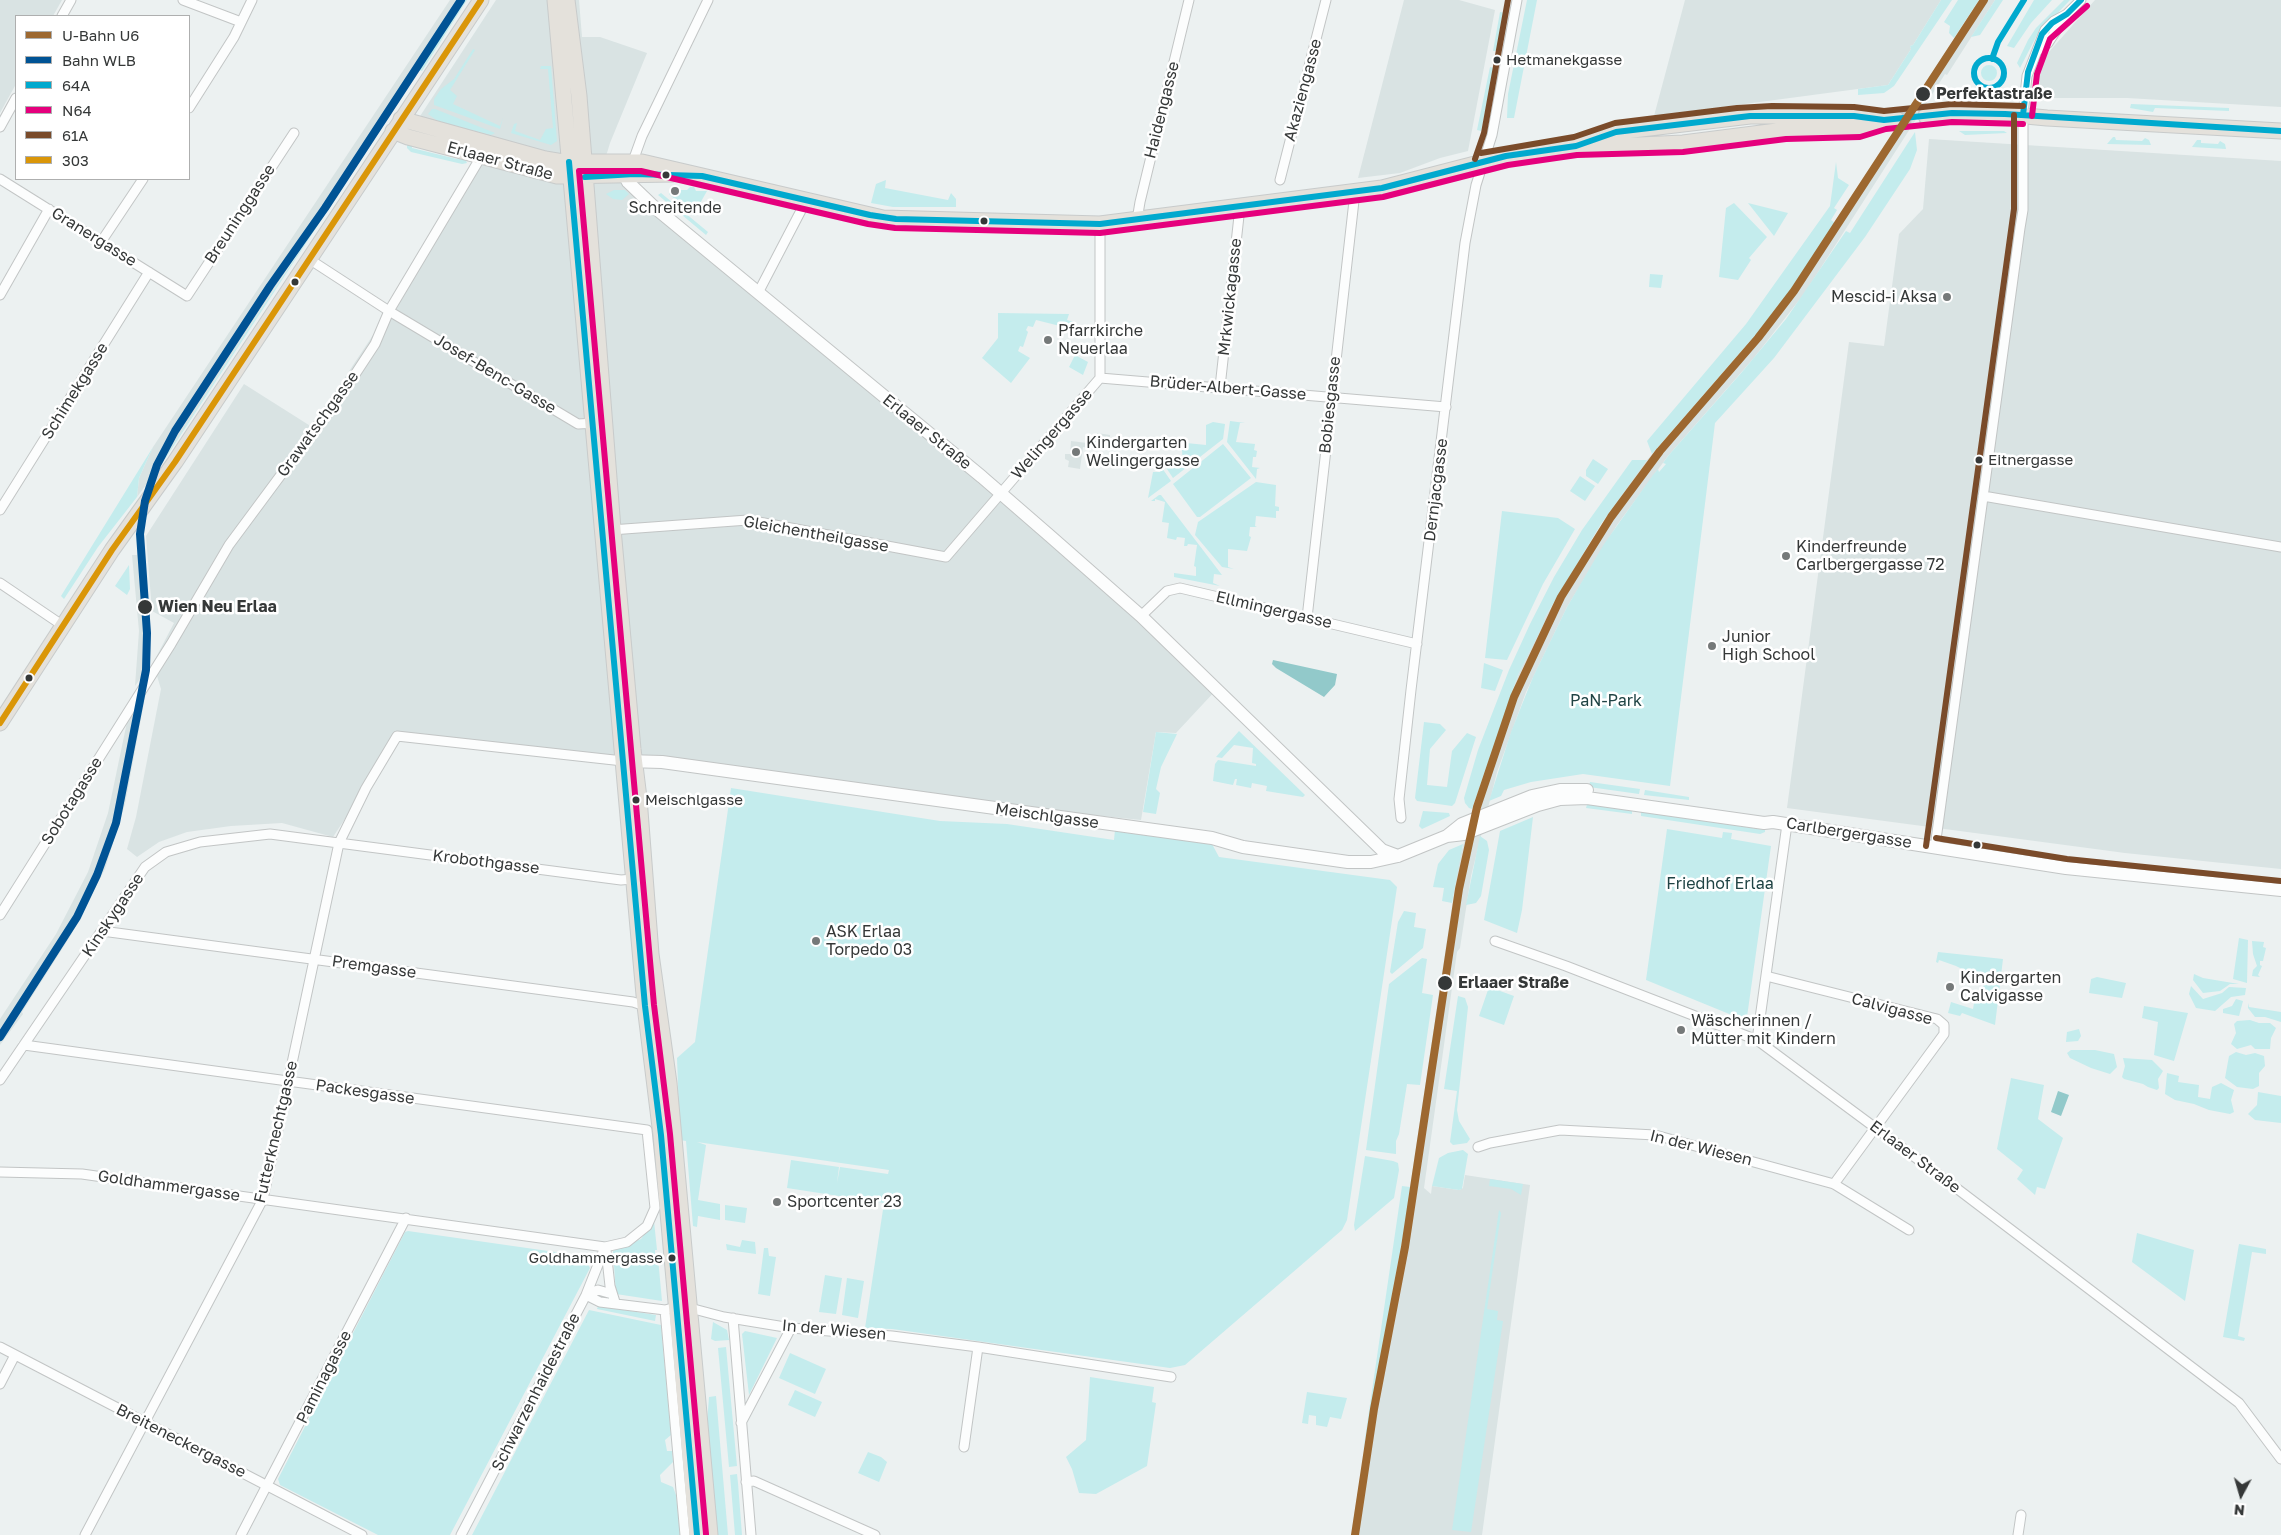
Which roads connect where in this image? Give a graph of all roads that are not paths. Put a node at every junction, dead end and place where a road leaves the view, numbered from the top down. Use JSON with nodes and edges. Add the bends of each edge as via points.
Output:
{"nodes":[{"id":1,"x":71,"y":0,"type":"edge"},
{"id":2,"x":183,"y":0,"type":"edge"},
{"id":3,"x":252,"y":0,"type":"edge"},
{"id":4,"x":481,"y":0,"type":"edge"},
{"id":5,"x":555,"y":0,"type":"edge"},
{"id":6,"x":568,"y":0,"type":"edge"},
{"id":7,"x":708,"y":0,"type":"edge"},
{"id":8,"x":1189,"y":0,"type":"edge"},
{"id":9,"x":1326,"y":0,"type":"edge"},
{"id":10,"x":1517,"y":0,"type":"edge"},
{"id":11,"x":2081,"y":0,"type":"edge"},
{"id":12,"x":63,"y":15,"type":"edge"},
{"id":13,"x":241,"y":22,"type":"junction"},
{"id":14,"x":15,"y":100,"type":"edge"},
{"id":15,"x":190,"y":106,"type":"edge"},
{"id":16,"x":1926,"y":116,"type":"tunnel mouth"},
{"id":17,"x":2023,"y":116,"type":"junction"},
{"id":18,"x":1890,"y":119,"type":"tunnel mouth"},
{"id":19,"x":397,"y":125,"type":"junction"},
{"id":20,"x":0,"y":128,"type":"edge"},
{"id":21,"x":2281,"y":131,"type":"edge"},
{"id":22,"x":294,"y":133,"type":"dead end"},
{"id":23,"x":482,"y":156,"type":"junction"},
{"id":24,"x":633,"y":161,"type":"junction"},
{"id":25,"x":1483,"y":162,"type":"junction"},
{"id":26,"x":577,"y":170,"type":"junction"},
{"id":27,"x":624,"y":174,"type":"junction"},
{"id":28,"x":702,"y":176,"type":"junction"},
{"id":29,"x":0,"y":179,"type":"edge"},
{"id":30,"x":143,"y":180,"type":"edge"},
{"id":31,"x":1280,"y":180,"type":"dead end"},
{"id":32,"x":1354,"y":192,"type":"junction"},
{"id":33,"x":807,"y":199,"type":"junction"},
{"id":34,"x":1240,"y":207,"type":"junction"},
{"id":35,"x":49,"y":209,"type":"junction"},
{"id":36,"x":1137,"y":220,"type":"junction"},
{"id":37,"x":1100,"y":224,"type":"junction"},
{"id":38,"x":101,"y":242,"type":"junction"},
{"id":39,"x":309,"y":259,"type":"junction"},
{"id":40,"x":149,"y":272,"type":"junction"},
{"id":41,"x":758,"y":293,"type":"junction"},
{"id":42,"x":0,"y":295,"type":"edge"},
{"id":43,"x":187,"y":296,"type":"joint"},
{"id":44,"x":390,"y":311,"type":"junction"},
{"id":45,"x":1100,"y":378,"type":"junction"},
{"id":46,"x":1220,"y":387,"type":"junction"},
{"id":47,"x":1330,"y":397,"type":"junction"},
{"id":48,"x":1446,"y":406,"type":"junction"},
{"id":49,"x":599,"y":423,"type":"junction"},
{"id":50,"x":1001,"y":493,"type":"junction"},
{"id":51,"x":1983,"y":496,"type":"junction"},
{"id":52,"x":0,"y":510,"type":"edge"},
{"id":53,"x":608,"y":530,"type":"junction"},
{"id":54,"x":2281,"y":547,"type":"edge"},
{"id":55,"x":0,"y":584,"type":"edge"},
{"id":56,"x":1141,"y":616,"type":"junction"},
{"id":57,"x":1307,"y":618,"type":"junction"},
{"id":58,"x":62,"y":625,"type":"junction"},
{"id":59,"x":1417,"y":644,"type":"junction"},
{"id":60,"x":144,"y":687,"type":"joint"},
{"id":61,"x":0,"y":723,"type":"edge"},
{"id":62,"x":397,"y":736,"type":"joint"},
{"id":63,"x":629,"y":761,"type":"junction"},
{"id":64,"x":1401,"y":818,"type":"dead end"},
{"id":65,"x":1787,"y":824,"type":"junction"},
{"id":66,"x":339,"y":844,"type":"junction"},
{"id":67,"x":1935,"y":846,"type":"junction"},
{"id":68,"x":1398,"y":856,"type":"junction"},
{"id":69,"x":634,"y":879,"type":"junction"},
{"id":70,"x":2281,"y":890,"type":"edge"},
{"id":71,"x":0,"y":915,"type":"edge"},
{"id":72,"x":102,"y":931,"type":"junction"},
{"id":73,"x":1495,"y":941,"type":"dead end"},
{"id":74,"x":314,"y":959,"type":"junction"},
{"id":75,"x":1766,"y":976,"type":"junction"},
{"id":76,"x":645,"y":1006,"type":"junction"},
{"id":77,"x":1757,"y":1040,"type":"junction"},
{"id":78,"x":24,"y":1045,"type":"junction"},
{"id":79,"x":0,"y":1080,"type":"edge"},
{"id":80,"x":288,"y":1082,"type":"junction"},
{"id":81,"x":1875,"y":1127,"type":"junction"},
{"id":82,"x":1478,"y":1147,"type":"dead end"},
{"id":83,"x":0,"y":1172,"type":"edge"},
{"id":84,"x":1834,"y":1184,"type":"junction"},
{"id":85,"x":263,"y":1199,"type":"junction"},
{"id":86,"x":406,"y":1218,"type":"junction"},
{"id":87,"x":647,"y":1226,"type":"joint"},
{"id":88,"x":1910,"y":1230,"type":"dead end"},
{"id":89,"x":605,"y":1247,"type":"junction"},
{"id":90,"x":586,"y":1295,"type":"junction"},
{"id":91,"x":613,"y":1298,"type":"junction"},
{"id":92,"x":677,"y":1308,"type":"junction"},
{"id":93,"x":733,"y":1318,"type":"junction"},
{"id":94,"x":791,"y":1328,"type":"junction"},
{"id":95,"x":0,"y":1347,"type":"edge"},
{"id":96,"x":978,"y":1347,"type":"junction"},
{"id":97,"x":16,"y":1355,"type":"junction"},
{"id":98,"x":1171,"y":1377,"type":"dead end"},
{"id":99,"x":0,"y":1384,"type":"edge"},
{"id":100,"x":144,"y":1423,"type":"junction"},
{"id":101,"x":741,"y":1423,"type":"junction"},
{"id":102,"x":964,"y":1447,"type":"dead end"},
{"id":103,"x":2281,"y":1459,"type":"edge"},
{"id":104,"x":746,"y":1482,"type":"junction"},
{"id":105,"x":267,"y":1486,"type":"junction"},
{"id":106,"x":2021,"y":1515,"type":"dead end"},
{"id":107,"x":85,"y":1535,"type":"edge"},
{"id":108,"x":241,"y":1535,"type":"edge"},
{"id":109,"x":362,"y":1535,"type":"edge"},
{"id":110,"x":461,"y":1535,"type":"edge"},
{"id":111,"x":685,"y":1535,"type":"edge"},
{"id":112,"x":697,"y":1535,"type":"edge"},
{"id":113,"x":710,"y":1535,"type":"edge"},
{"id":114,"x":751,"y":1535,"type":"edge"},
{"id":115,"x":874,"y":1535,"type":"edge"},
{"id":116,"x":2018,"y":1535,"type":"edge"}],
"edges":[{"from":1,"to":12,"type":"street"},
{"from":2,"to":13,"type":"street"},
{"from":3,"to":13,"type":"street"},
{"from":4,"to":19,"type":"main road"},
{"from":5,"to":26,"type":"main road"},
{"from":6,"to":26,"type":"main road","via":[[578,88]]},
{"from":7,"to":24,"type":"street"},
{"from":8,"to":36,"type":"street","name":"Haidengasse"},
{"from":9,"to":31,"type":"street","name":"Akaziengasse"},
{"from":10,"to":25,"type":"street","via":[[1492,135]]},
{"from":11,"to":17,"type":"street","via":[[2068,14],[2049,26],[2041,37],[2027,76]]},
{"from":13,"to":15,"type":"street"},
{"from":14,"to":20,"type":"street"},
{"from":16,"to":17,"type":"main road","via":[[1979,113]]},
{"from":17,"to":21,"type":"main road"},
{"from":17,"to":51,"type":"street","via":[[2023,210]]},
{"from":18,"to":25,"type":"main road","via":[[1854,116],[1738,117],[1616,132],[1576,146]]},
{"from":19,"to":23,"type":"main road","name":"Erlaaer Straße","via":[[408,137]]},
{"from":19,"to":26,"type":"main road","name":"Erlaaer Straße","via":[[546,159]]},
{"from":19,"to":39,"type":"main road"},
{"from":22,"to":43,"type":"street","name":"Breuninggasse"},
{"from":23,"to":26,"type":"main road","name":"Erlaaer Straße","via":[[550,174]]},
{"from":23,"to":44,"type":"street","name":"Grawatschgasse"},
{"from":24,"to":26,"type":"main road","name":"Erlaaer Straße"},
{"from":24,"to":28,"type":"main road"},
{"from":25,"to":32,"type":"main road","via":[[1400,184]]},
{"from":25,"to":48,"type":"street","name":"Dernjacgasse","via":[[1465,243]]},
{"from":26,"to":27,"type":"main road","name":"Erlaaer Straße"},
{"from":26,"to":49,"type":"main road"},
{"from":27,"to":28,"type":"main road"},
{"from":27,"to":41,"type":"street","name":"Erlaaer Straße","via":[[653,206]]},
{"from":28,"to":33,"type":"main road"},
{"from":29,"to":35,"type":"street","name":"Granergasse"},
{"from":30,"to":38,"type":"street"},
{"from":32,"to":34,"type":"main road"},
{"from":32,"to":47,"type":"street","name":"Bobiesgasse"},
{"from":33,"to":37,"type":"main road","via":[[896,219]]},
{"from":33,"to":41,"type":"street"},
{"from":34,"to":36,"type":"main road"},
{"from":34,"to":46,"type":"street","name":"Mrkwickagasse"},
{"from":35,"to":38,"type":"street","name":"Granergasse"},
{"from":35,"to":42,"type":"street"},
{"from":36,"to":37,"type":"main road"},
{"from":37,"to":45,"type":"street","name":"Welingergasse"},
{"from":38,"to":40,"type":"street","name":"Granergasse"},
{"from":39,"to":44,"type":"street","name":"Josef-Benc-Gasse"},
{"from":39,"to":58,"type":"main road","via":[[181,455]]},
{"from":40,"to":43,"type":"street","name":"Granergasse"},
{"from":40,"to":52,"type":"street","name":"Schimekgasse"},
{"from":41,"to":50,"type":"street","name":"Erlaaer Straße"},
{"from":44,"to":49,"type":"street","name":"Josef-Benc-Gasse","via":[[578,424]]},
{"from":44,"to":60,"type":"street","name":"Grawatschgasse","via":[[375,344],[352,379],[229,545]]},
{"from":45,"to":46,"type":"street","name":"Brüder-Albert-Gasse"},
{"from":45,"to":50,"type":"street","name":"Welingergasse"},
{"from":46,"to":47,"type":"street","name":"Brüder-Albert-Gasse"},
{"from":47,"to":48,"type":"street","name":"Brüder-Albert-Gasse"},
{"from":47,"to":57,"type":"street","name":"Bobiesgasse"},
{"from":48,"to":59,"type":"street","name":"Dernjacgasse"},
{"from":49,"to":53,"type":"main road"},
{"from":50,"to":53,"type":"street","name":"Gleichentheilgasse","via":[[946,557],[748,520]]},
{"from":50,"to":56,"type":"street","name":"Erlaaer Straße"},
{"from":51,"to":54,"type":"street"},
{"from":51,"to":67,"type":"street"},
{"from":53,"to":63,"type":"main road"},
{"from":55,"to":58,"type":"street"},
{"from":56,"to":57,"type":"street","name":"Ellmingergasse","via":[[1167,591],[1180,588]]},
{"from":56,"to":68,"type":"street","name":"Erlaaer Straße","via":[[1382,850]]},
{"from":57,"to":59,"type":"street","name":"Ellmingergasse"},
{"from":58,"to":61,"type":"main road"},
{"from":59,"to":64,"type":"street","name":"Dernjacgasse","via":[[1399,799]]},
{"from":60,"to":71,"type":"street","name":"Sobotagasse"},
{"from":62,"to":63,"type":"street","name":"Meischlgasse"},
{"from":62,"to":66,"type":"street","name":"Futterknechtgasse","via":[[366,788]]},
{"from":63,"to":68,"type":"street","name":"Meischlgasse","via":[[662,762],[1202,837],[1243,847],[1334,861],[1362,862]]},
{"from":63,"to":69,"type":"main road"},
{"from":63,"to":92,"type":"main road","via":[[640,798],[651,954],[669,1083]]},
{"from":65,"to":67,"type":"street","name":"Carlbergergasse"},
{"from":65,"to":68,"type":"street","name":"Carlbergergasse","via":[[1578,798],[1538,805]]},
{"from":65,"to":75,"type":"street"},
{"from":66,"to":69,"type":"street","name":"Krobothgasse","via":[[621,880]]},
{"from":66,"to":72,"type":"street","name":"Kinskygasse","via":[[270,834],[200,842],[166,852],[145,867]]},
{"from":66,"to":74,"type":"street","name":"Futterknechtgasse"},
{"from":67,"to":70,"type":"street","name":"Carlbergergasse","via":[[2066,868]]},
{"from":69,"to":76,"type":"main road"},
{"from":72,"to":74,"type":"street","name":"Premgasse"},
{"from":72,"to":78,"type":"street","name":"Kinskygasse"},
{"from":73,"to":77,"type":"street","name":"Erlaaer Straße"},
{"from":74,"to":76,"type":"street","name":"Premgasse","via":[[623,1000]]},
{"from":74,"to":80,"type":"street","name":"Futterknechtgasse"},
{"from":75,"to":77,"type":"street"},
{"from":75,"to":81,"type":"street","name":"Calvigasse","via":[[1937,1019],[1944,1025],[1944,1034]]},
{"from":76,"to":92,"type":"main road"},
{"from":77,"to":81,"type":"street","name":"Erlaaer Straße"},
{"from":78,"to":79,"type":"street","name":"Kinskygasse"},
{"from":78,"to":80,"type":"street","name":"Packesgasse"},
{"from":80,"to":85,"type":"street","name":"Futterknechtgasse"},
{"from":80,"to":87,"type":"street","name":"Packesgasse","via":[[648,1130],[655,1208]]},
{"from":81,"to":84,"type":"street","name":"Calvigasse"},
{"from":81,"to":103,"type":"street","name":"Erlaaer Straße","via":[[2239,1403]]},
{"from":82,"to":84,"type":"street","name":"In der Wiesen","via":[[1560,1130],[1647,1134]]},
{"from":83,"to":85,"type":"street","name":"Goldhammergasse","via":[[82,1174]]},
{"from":84,"to":88,"type":"street","name":"In der Wiesen"},
{"from":85,"to":86,"type":"street","name":"Goldhammergasse"},
{"from":85,"to":100,"type":"street","name":"Futterknechtgasse"},
{"from":86,"to":89,"type":"street","name":"Goldhammergasse"},
{"from":86,"to":105,"type":"street","name":"Paminagasse"},
{"from":87,"to":89,"type":"street","name":"Goldhammergasse","via":[[627,1242]]},
{"from":89,"to":90,"type":"street","name":"Schwarzenhaidestraße"},
{"from":89,"to":91,"type":"street"},
{"from":90,"to":91,"type":"street","via":[[600,1302]]},
{"from":90,"to":110,"type":"street","name":"Schwarzenhaidestraße"},
{"from":91,"to":92,"type":"street"},
{"from":92,"to":93,"type":"street","name":"In der Wiesen"},
{"from":92,"to":111,"type":"street"},
{"from":92,"to":112,"type":"main road"},
{"from":92,"to":113,"type":"main road"},
{"from":93,"to":94,"type":"street","name":"In der Wiesen"},
{"from":93,"to":101,"type":"street"},
{"from":94,"to":96,"type":"street","name":"In der Wiesen"},
{"from":94,"to":101,"type":"street"},
{"from":95,"to":97,"type":"street","name":"Breiteneckergasse"},
{"from":96,"to":98,"type":"street","name":"In der Wiesen"},
{"from":96,"to":102,"type":"street"},
{"from":97,"to":99,"type":"street"},
{"from":97,"to":100,"type":"street","name":"Breiteneckergasse"},
{"from":100,"to":105,"type":"street","name":"Breiteneckergasse"},
{"from":100,"to":107,"type":"street","name":"Futterknechtgasse"},
{"from":101,"to":104,"type":"street"},
{"from":104,"to":114,"type":"street"},
{"from":104,"to":115,"type":"street","via":[[754,1481]]},
{"from":105,"to":108,"type":"street","name":"Paminagasse"},
{"from":105,"to":109,"type":"street","name":"Breiteneckergasse"},
{"from":106,"to":116,"type":"street"}]}
